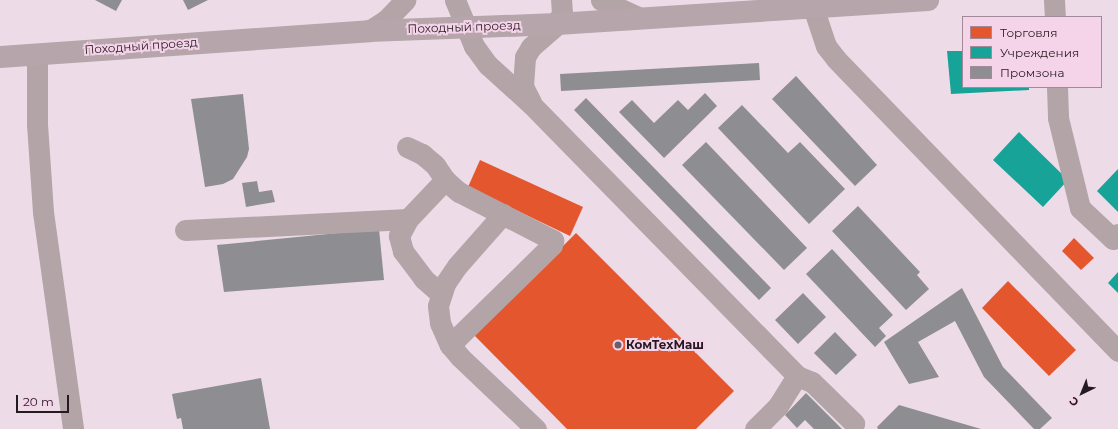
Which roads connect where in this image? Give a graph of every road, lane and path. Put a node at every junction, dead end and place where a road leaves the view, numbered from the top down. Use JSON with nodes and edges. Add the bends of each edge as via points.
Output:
{"nodes":[{"id":1,"x":404,"y":0,"type":"edge"},
{"id":2,"x":456,"y":0,"type":"edge"},
{"id":3,"x":561,"y":0,"type":"edge"},
{"id":4,"x":601,"y":0,"type":"edge"},
{"id":5,"x":928,"y":0,"type":"edge"},
{"id":6,"x":1054,"y":0,"type":"edge"},
{"id":7,"x":812,"y":7,"type":"junction"},
{"id":8,"x":1055,"y":16,"type":"edge"},
{"id":9,"x":638,"y":17,"type":"junction"},
{"id":10,"x":557,"y":24,"type":"junction"},
{"id":11,"x":465,"y":27,"type":"junction"},
{"id":12,"x":369,"y":32,"type":"junction"},
{"id":13,"x":37,"y":54,"type":"junction"},
{"id":14,"x":1,"y":55,"type":"edge"},
{"id":15,"x":1057,"y":88,"type":"edge"},
{"id":16,"x":532,"y":104,"type":"junction"},
{"id":17,"x":407,"y":147,"type":"dead end"},
{"id":18,"x":445,"y":180,"type":"junction"},
{"id":19,"x":503,"y":214,"type":"junction"},
{"id":20,"x":408,"y":220,"type":"junction"},
{"id":21,"x":185,"y":230,"type":"dead end"},
{"id":22,"x":1118,"y":234,"type":"edge"},
{"id":23,"x":441,"y":294,"type":"junction"},
{"id":24,"x":450,"y":346,"type":"junction"},
{"id":25,"x":1118,"y":351,"type":"edge"},
{"id":26,"x":797,"y":376,"type":"junction"},
{"id":27,"x":854,"y":423,"type":"dead end"},
{"id":28,"x":73,"y":429,"type":"edge"},
{"id":29,"x":536,"y":429,"type":"edge"},
{"id":30,"x":755,"y":429,"type":"edge"}],
"edges":[{"from":1,"to":12,"type":"street","via":[[386,20]]},
{"from":2,"to":11,"type":"street"},
{"from":3,"to":10,"type":"street","via":[[562,14]]},
{"from":4,"to":9,"type":"street"},
{"from":5,"to":7,"type":"main road","name":"Походный проезд"},
{"from":6,"to":8,"type":"street"},
{"from":7,"to":9,"type":"main road","name":"Походный проезд"},
{"from":7,"to":25,"type":"street","via":[[826,46],[836,59]]},
{"from":9,"to":10,"type":"main road","name":"Походный проезд"},
{"from":10,"to":11,"type":"main road","name":"Походный проезд"},
{"from":10,"to":16,"type":"street","via":[[531,47],[525,57],[523,86]]},
{"from":11,"to":12,"type":"main road","name":"Походный проезд"},
{"from":11,"to":16,"type":"street","via":[[474,46],[488,65]]},
{"from":12,"to":13,"type":"main road","name":"Походный проезд"},
{"from":13,"to":14,"type":"main road","name":"Походный проезд"},
{"from":13,"to":28,"type":"street","via":[[37,124],[43,212]]},
{"from":15,"to":22,"type":"street","via":[[1058,118],[1080,208],[1113,239]]},
{"from":16,"to":26,"type":"street"},
{"from":17,"to":18,"type":"street","via":[[422,154],[435,165]]},
{"from":18,"to":19,"type":"street","via":[[459,192]]},
{"from":18,"to":20,"type":"street"},
{"from":19,"to":23,"type":"street","via":[[457,266]]},
{"from":19,"to":24,"type":"street","via":[[553,240],[552,246]]},
{"from":20,"to":21,"type":"street"},
{"from":20,"to":23,"type":"street","via":[[399,236],[403,251],[424,279]]},
{"from":23,"to":24,"type":"street","via":[[438,306],[440,323]]},
{"from":24,"to":29,"type":"street"},
{"from":26,"to":27,"type":"street","via":[[812,382]]},
{"from":26,"to":30,"type":"street","via":[[778,406]]}]}
